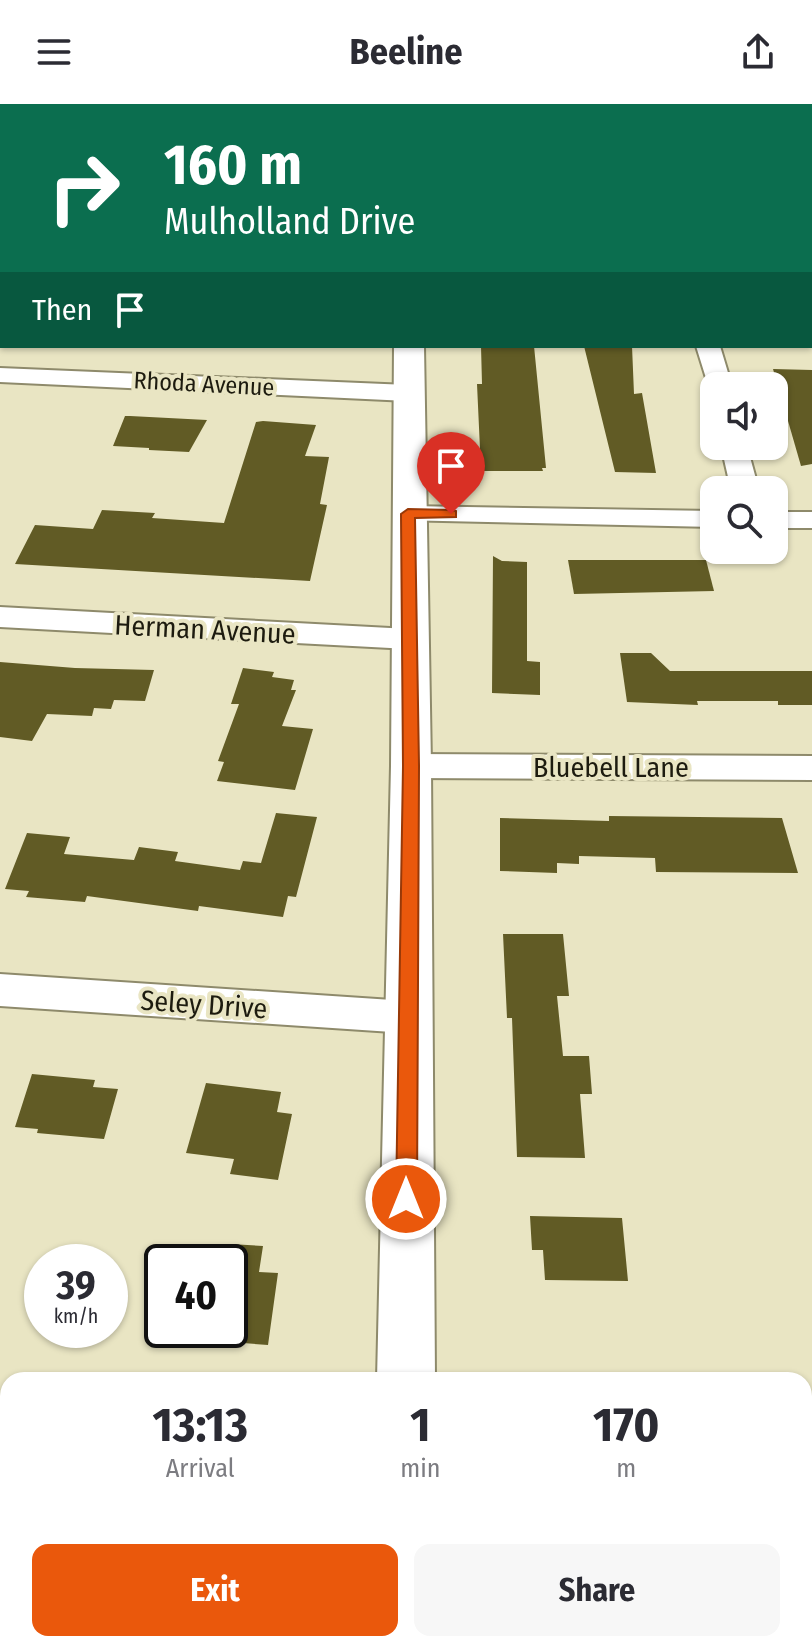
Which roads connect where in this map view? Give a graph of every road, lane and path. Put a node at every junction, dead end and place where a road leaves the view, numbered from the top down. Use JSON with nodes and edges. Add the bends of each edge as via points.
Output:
{"nodes":[{"id":1,"x":409,"y":348,"type":"edge"},
{"id":2,"x":709,"y":348,"type":"edge"},
{"id":3,"x":715,"y":372,"type":"edge"},
{"id":4,"x":0,"y":375,"type":"edge"},
{"id":5,"x":408,"y":393,"type":"junction"},
{"id":6,"x":408,"y":514,"type":"junction"},
{"id":7,"x":700,"y":519,"type":"edge"},
{"id":8,"x":788,"y":520,"type":"edge"},
{"id":9,"x":812,"y":520,"type":"edge"},
{"id":10,"x":0,"y":617,"type":"edge"},
{"id":11,"x":409,"y":639,"type":"junction"},
{"id":12,"x":411,"y":766,"type":"junction"},
{"id":13,"x":812,"y":768,"type":"edge"},
{"id":14,"x":0,"y":990,"type":"edge"},
{"id":15,"x":407,"y":1017,"type":"junction"},
{"id":16,"x":406,"y":1372,"type":"edge"}],
"edges":[{"from":1,"to":5,"type":"street"},
{"from":2,"to":3,"type":"street"},
{"from":4,"to":5,"type":"street","name":"Rhoda Avenue"},
{"from":5,"to":6,"type":"street"},
{"from":6,"to":7,"type":"street"},
{"from":6,"to":11,"type":"street"},
{"from":8,"to":9,"type":"street"},
{"from":10,"to":11,"type":"street","name":"Herman Avenue"},
{"from":11,"to":12,"type":"street"},
{"from":12,"to":13,"type":"street","name":"Bluebell Lane"},
{"from":12,"to":15,"type":"street"},
{"from":14,"to":15,"type":"street","name":"Seley Drive"},
{"from":15,"to":16,"type":"street"}]}
